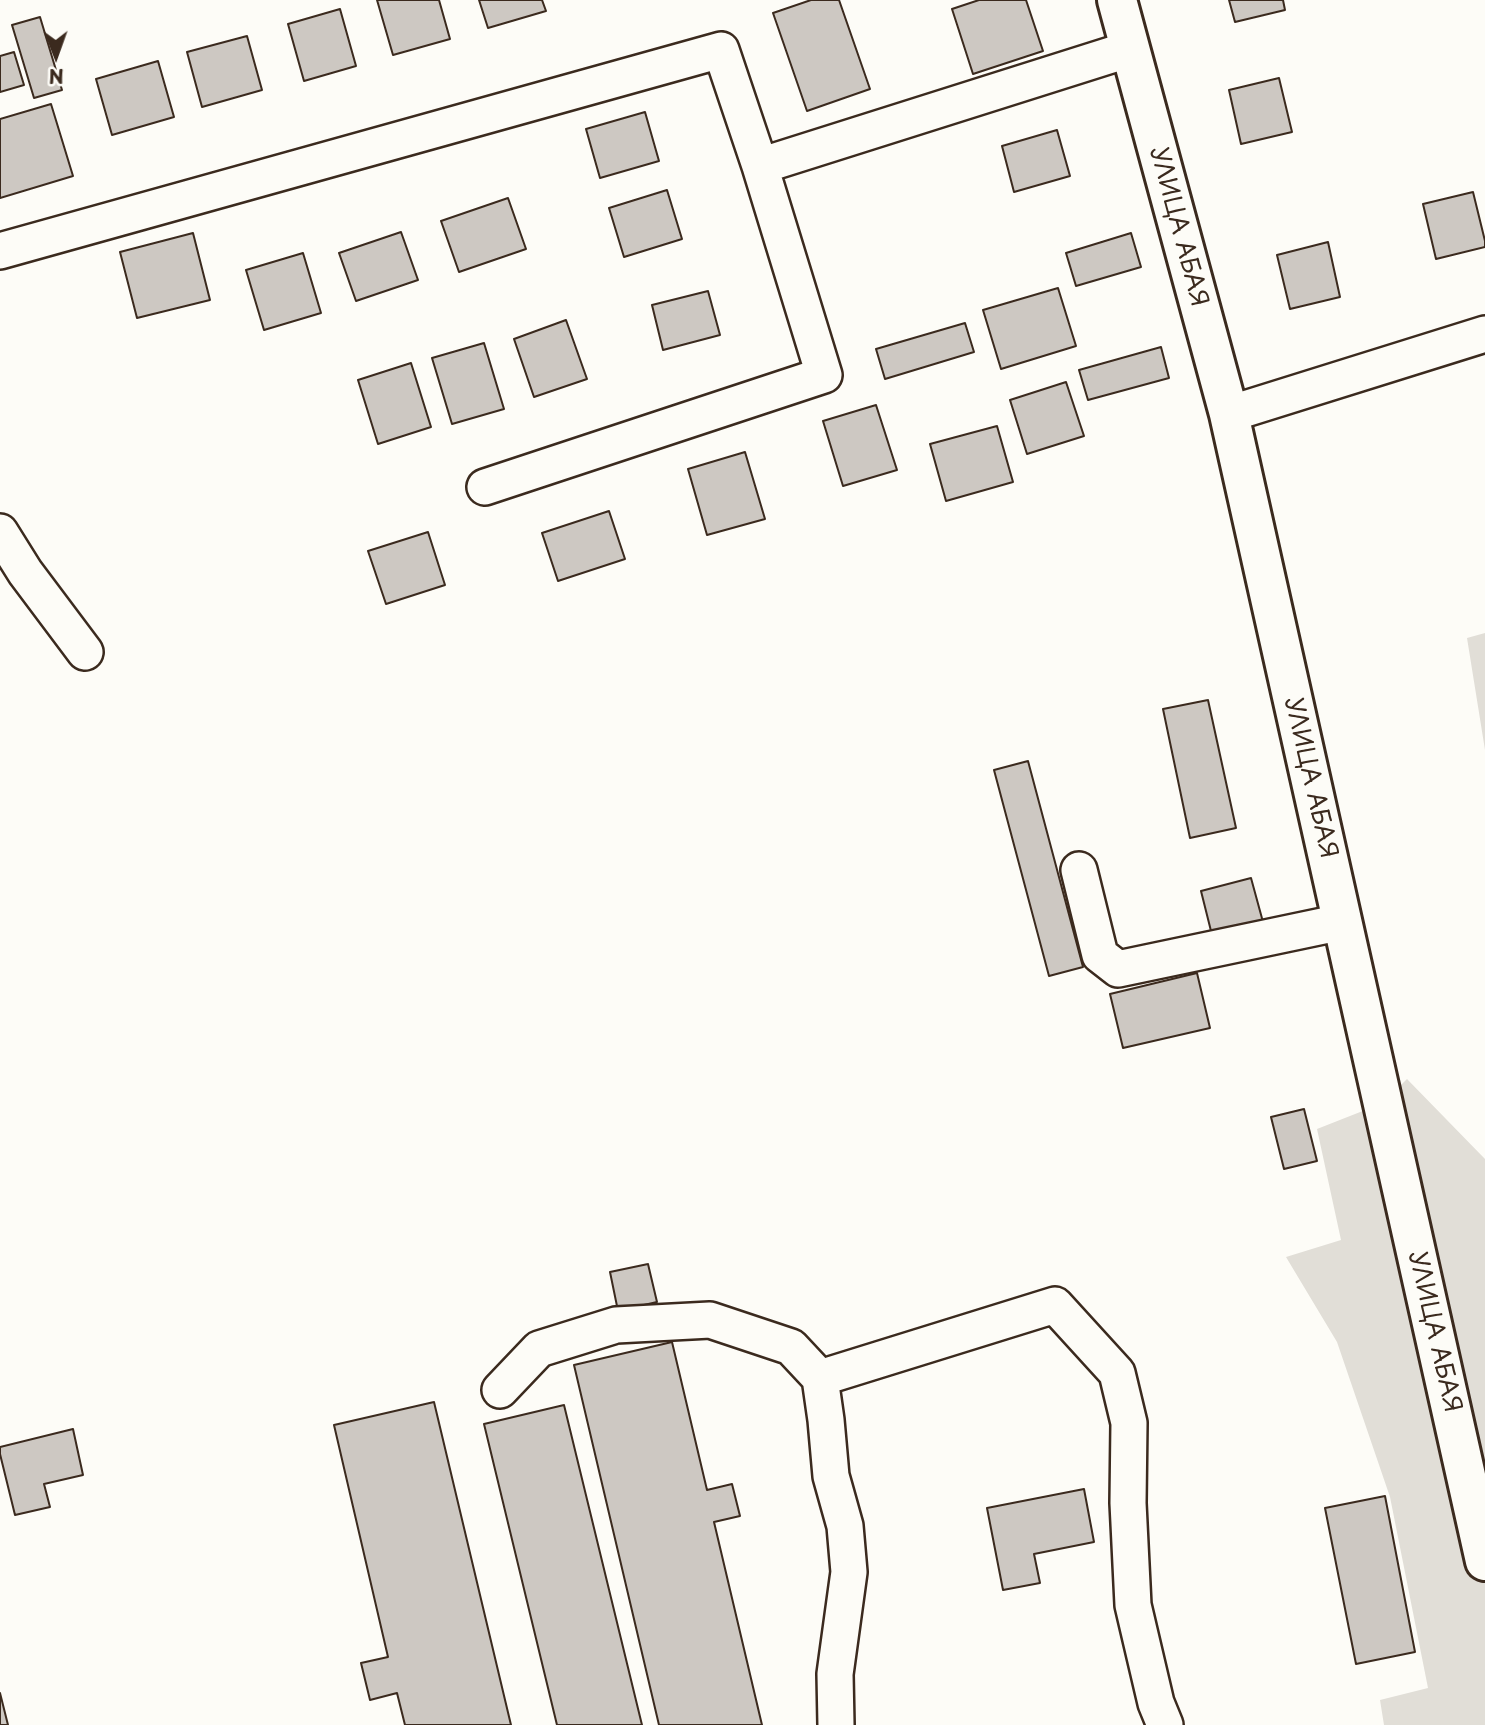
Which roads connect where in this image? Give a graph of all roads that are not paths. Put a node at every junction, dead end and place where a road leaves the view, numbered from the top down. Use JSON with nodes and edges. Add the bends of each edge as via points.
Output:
{"nodes":[{"id":1,"x":1117,"y":0,"type":"edge"},
{"id":2,"x":1130,"y":49,"type":"junction"},
{"id":3,"x":760,"y":166,"type":"junction"},
{"id":4,"x":0,"y":251,"type":"edge"},
{"id":5,"x":1485,"y":334,"type":"edge"},
{"id":6,"x":1229,"y":414,"type":"junction"},
{"id":7,"x":485,"y":487,"type":"dead end"},
{"id":8,"x":0,"y":532,"type":"edge"},
{"id":9,"x":85,"y":652,"type":"dead end"},
{"id":10,"x":1079,"y":870,"type":"dead end"},
{"id":11,"x":1342,"y":922,"type":"junction"},
{"id":12,"x":820,"y":1378,"type":"junction"},
{"id":13,"x":500,"y":1390,"type":"dead end"},
{"id":14,"x":1485,"y":1561,"type":"edge"},
{"id":15,"x":836,"y":1725,"type":"edge"},
{"id":16,"x":1165,"y":1725,"type":"edge"}],
"edges":[{"from":1,"to":2,"type":"main road","name":"УЛИЦА АБАЯ"},
{"from":2,"to":3,"type":"street"},
{"from":2,"to":6,"type":"main road","name":"УЛИЦА АБАЯ"},
{"from":3,"to":4,"type":"street","via":[[721,50]]},
{"from":3,"to":7,"type":"street","via":[[824,375]]},
{"from":5,"to":6,"type":"street"},
{"from":6,"to":11,"type":"main road","name":"УЛИЦА АБАЯ"},
{"from":8,"to":9,"type":"street"},
{"from":10,"to":11,"type":"street","via":[[1100,955],[1118,969]]},
{"from":11,"to":14,"type":"main road","name":"УЛИЦА АБАЯ"},
{"from":12,"to":13,"type":"street","via":[[791,1347],[709,1320],[616,1325],[539,1349]]},
{"from":12,"to":15,"type":"street","via":[[831,1476],[845,1526],[849,1572],[835,1674]]},
{"from":12,"to":16,"type":"street","via":[[1055,1305],[1117,1373],[1129,1423],[1133,1605]]}]}
